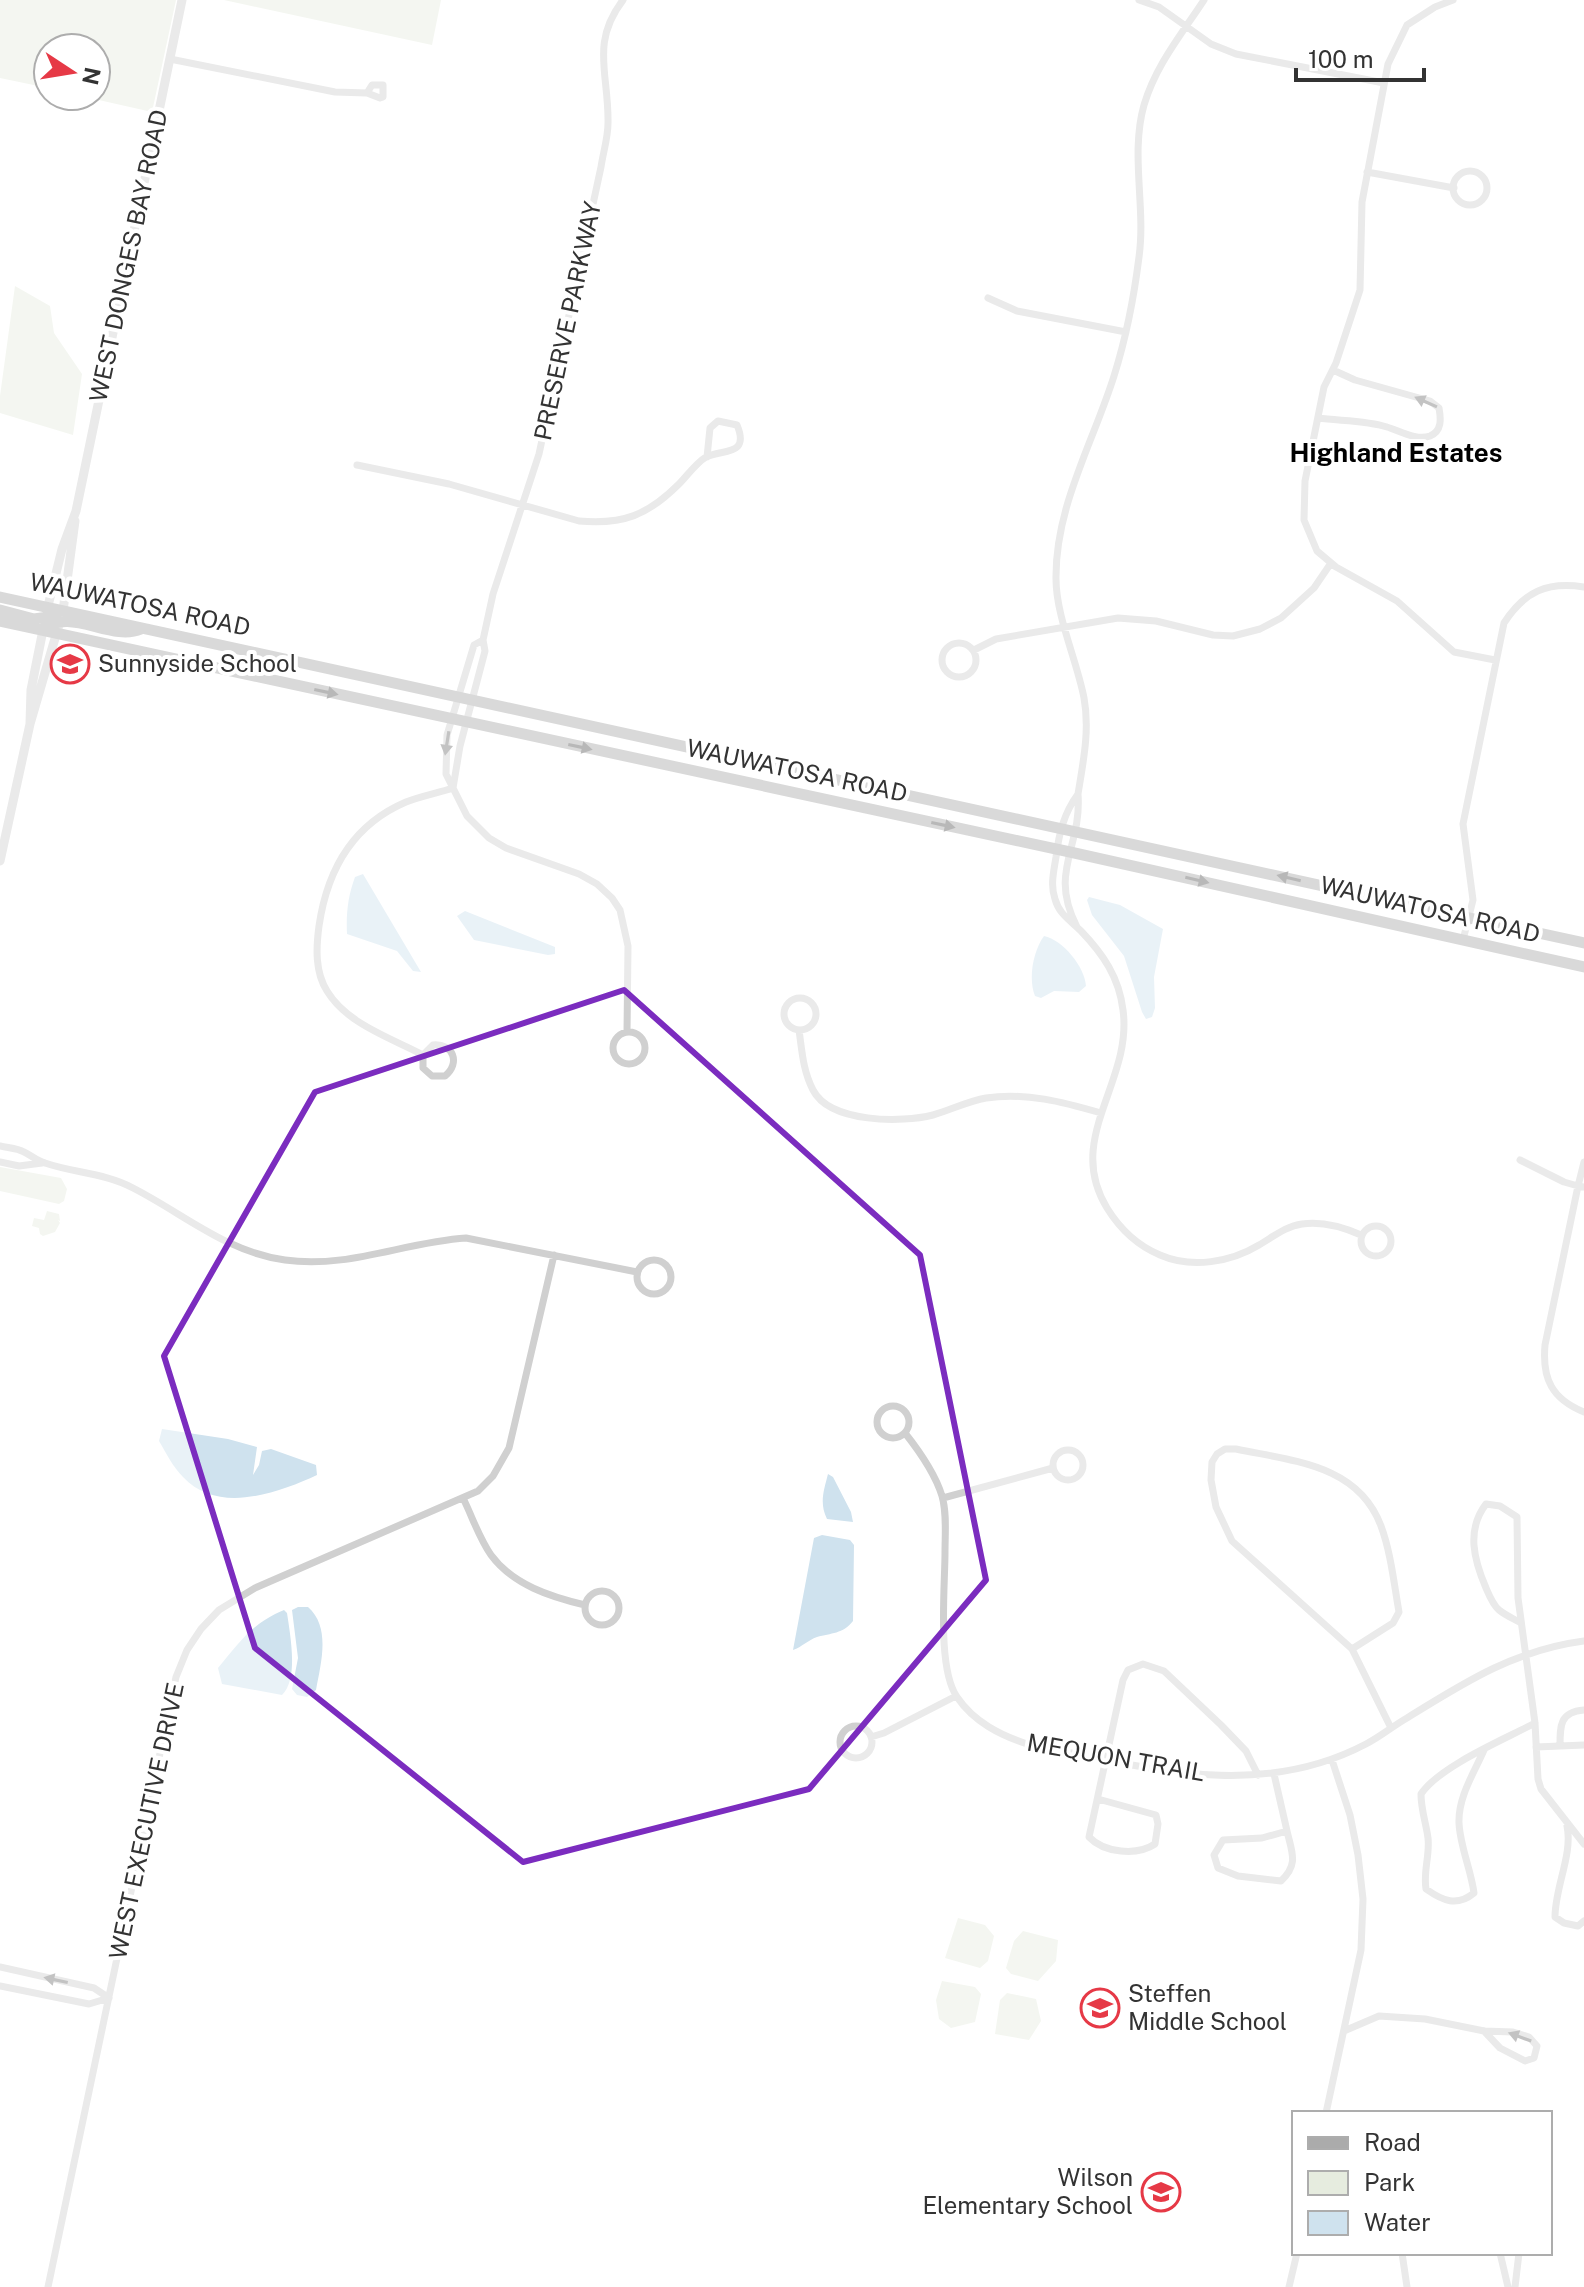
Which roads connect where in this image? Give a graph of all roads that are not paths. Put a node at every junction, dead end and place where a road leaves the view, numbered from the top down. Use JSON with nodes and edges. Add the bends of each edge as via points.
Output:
{"nodes":[{"id":1,"x":182,"y":0,"type":"edge"},
{"id":2,"x":623,"y":0,"type":"edge"},
{"id":3,"x":1139,"y":0,"type":"edge"},
{"id":4,"x":1204,"y":0,"type":"edge"},
{"id":5,"x":1453,"y":0,"type":"edge"},
{"id":6,"x":1187,"y":26,"type":"junction"},
{"id":7,"x":170,"y":59,"type":"junction"},
{"id":8,"x":1384,"y":83,"type":"junction"},
{"id":9,"x":367,"y":93,"type":"dead end"},
{"id":10,"x":1367,"y":172,"type":"junction"},
{"id":11,"x":1454,"y":188,"type":"junction"},
{"id":12,"x":988,"y":298,"type":"dead end"},
{"id":13,"x":1126,"y":332,"type":"junction"},
{"id":14,"x":1333,"y":370,"type":"junction"},
{"id":15,"x":1318,"y":418,"type":"junction"},
{"id":16,"x":707,"y":457,"type":"junction"},
{"id":17,"x":357,"y":465,"type":"dead end"},
{"id":18,"x":524,"y":505,"type":"junction"},
{"id":19,"x":76,"y":511,"type":"junction"},
{"id":20,"x":1331,"y":563,"type":"junction"},
{"id":21,"x":1584,"y":587,"type":"edge"},
{"id":22,"x":0,"y":597,"type":"edge"},
{"id":23,"x":0,"y":610,"type":"edge"},
{"id":24,"x":45,"y":618,"type":"junction"},
{"id":25,"x":0,"y":621,"type":"edge"},
{"id":26,"x":61,"y":622,"type":"junction"},
{"id":27,"x":1066,"y":626,"type":"junction"},
{"id":28,"x":483,"y":640,"type":"junction"},
{"id":29,"x":974,"y":650,"type":"junction"},
{"id":30,"x":1495,"y":660,"type":"junction"},
{"id":31,"x":459,"y":697,"type":"junction"},
{"id":32,"x":473,"y":700,"type":"junction"},
{"id":33,"x":453,"y":720,"type":"junction"},
{"id":34,"x":467,"y":723,"type":"junction"},
{"id":35,"x":30,"y":724,"type":"junction"},
{"id":36,"x":453,"y":788,"type":"junction"},
{"id":37,"x":1078,"y":794,"type":"junction"},
{"id":38,"x":1061,"y":828,"type":"junction"},
{"id":39,"x":1075,"y":830,"type":"junction"},
{"id":40,"x":1057,"y":849,"type":"junction"},
{"id":41,"x":1070,"y":852,"type":"junction"},
{"id":42,"x":0,"y":861,"type":"edge"},
{"id":43,"x":1469,"y":918,"type":"junction"},
{"id":44,"x":1077,"y":927,"type":"junction"},
{"id":45,"x":1463,"y":940,"type":"junction"},
{"id":46,"x":1584,"y":943,"type":"edge"},
{"id":47,"x":1584,"y":967,"type":"edge"},
{"id":48,"x":799,"y":1030,"type":"junction"},
{"id":49,"x":627,"y":1032,"type":"junction"},
{"id":50,"x":423,"y":1055,"type":"junction"},
{"id":51,"x":1101,"y":1113,"type":"junction"},
{"id":52,"x":0,"y":1146,"type":"edge"},
{"id":53,"x":1520,"y":1160,"type":"dead end"},
{"id":54,"x":0,"y":1162,"type":"edge"},
{"id":55,"x":1584,"y":1162,"type":"edge"},
{"id":56,"x":44,"y":1163,"type":"junction"},
{"id":57,"x":1581,"y":1186,"type":"edge"},
{"id":58,"x":1361,"y":1235,"type":"junction"},
{"id":59,"x":554,"y":1255,"type":"junction"},
{"id":60,"x":637,"y":1272,"type":"junction"},
{"id":61,"x":1584,"y":1412,"type":"edge"},
{"id":62,"x":905,"y":1433,"type":"junction"},
{"id":63,"x":1053,"y":1468,"type":"junction"},
{"id":64,"x":463,"y":1498,"type":"junction"},
{"id":65,"x":943,"y":1498,"type":"junction"},
{"id":66,"x":585,"y":1605,"type":"junction"},
{"id":67,"x":1521,"y":1623,"type":"junction"},
{"id":68,"x":1584,"y":1641,"type":"edge"},
{"id":69,"x":1352,"y":1649,"type":"junction"},
{"id":70,"x":1527,"y":1654,"type":"junction"},
{"id":71,"x":956,"y":1696,"type":"junction"},
{"id":72,"x":1584,"y":1710,"type":"edge"},
{"id":73,"x":1535,"y":1723,"type":"junction"},
{"id":74,"x":1391,"y":1728,"type":"junction"},
{"id":75,"x":871,"y":1737,"type":"junction"},
{"id":76,"x":1584,"y":1745,"type":"edge"},
{"id":77,"x":1560,"y":1746,"type":"junction"},
{"id":78,"x":1536,"y":1747,"type":"junction"},
{"id":79,"x":1484,"y":1750,"type":"junction"},
{"id":80,"x":1105,"y":1759,"type":"junction"},
{"id":81,"x":1332,"y":1760,"type":"junction"},
{"id":82,"x":1274,"y":1774,"type":"junction"},
{"id":83,"x":1258,"y":1775,"type":"junction"},
{"id":84,"x":1098,"y":1799,"type":"junction"},
{"id":85,"x":1566,"y":1823,"type":"junction"},
{"id":86,"x":1287,"y":1831,"type":"junction"},
{"id":87,"x":1584,"y":1844,"type":"edge"},
{"id":88,"x":1584,"y":1921,"type":"edge"},
{"id":89,"x":0,"y":1967,"type":"edge"},
{"id":90,"x":0,"y":1986,"type":"edge"},
{"id":91,"x":109,"y":1998,"type":"junction"},
{"id":92,"x":1344,"y":2031,"type":"junction"},
{"id":93,"x":1484,"y":2031,"type":"junction"},
{"id":94,"x":1326,"y":2111,"type":"edge"},
{"id":95,"x":1297,"y":2255,"type":"edge"},
{"id":96,"x":1402,"y":2255,"type":"edge"},
{"id":97,"x":1500,"y":2255,"type":"edge"},
{"id":98,"x":1519,"y":2255,"type":"edge"},
{"id":99,"x":1405,"y":2275,"type":"junction"},
{"id":100,"x":48,"y":2287,"type":"edge"},
{"id":101,"x":1289,"y":2287,"type":"edge"},
{"id":102,"x":1399,"y":2287,"type":"edge"},
{"id":103,"x":1407,"y":2287,"type":"edge"},
{"id":104,"x":1508,"y":2287,"type":"edge"},
{"id":105,"x":1515,"y":2287,"type":"edge"}],
"edges":[{"from":1,"to":7,"type":"street","name":"WEST DONGES BAY ROAD"},
{"from":2,"to":18,"type":"street","name":"PRESERVE PARKWAY","via":[[602,44],[608,125],[601,167]]},
{"from":3,"to":6,"type":"street"},
{"from":4,"to":6,"type":"street"},
{"from":5,"to":8,"type":"street","via":[[1407,25]]},
{"from":6,"to":8,"type":"street","via":[[1236,54]]},
{"from":6,"to":13,"type":"street","via":[[1164,59],[1143,108],[1140,254]]},
{"from":7,"to":9,"type":"street","via":[[335,92]]},
{"from":7,"to":19,"type":"street","name":"WEST DONGES BAY ROAD"},
{"from":8,"to":10,"type":"street"},
{"from":10,"to":11,"type":"street"},
{"from":10,"to":14,"type":"street","via":[[1360,290]]},
{"from":11,"to":11,"type":"street","via":[[1460,201],[1470,205],[1483,198],[1487,188],[1483,177],[1468,171]]},
{"from":12,"to":13,"type":"street","via":[[1017,311]]},
{"from":13,"to":27,"type":"street","via":[[1066,504],[1056,582]]},
{"from":14,"to":15,"type":"street"},
{"from":15,"to":14,"type":"street","one_way":true,"via":[[1383,425],[1416,437],[1435,433],[1441,422],[1439,408],[1430,401]]},
{"from":15,"to":20,"type":"street","via":[[1305,481],[1304,520],[1317,551]]},
{"from":16,"to":16,"type":"street","via":[[733,450],[741,434],[737,425],[718,421],[710,428]]},
{"from":16,"to":18,"type":"street","via":[[650,510],[628,519],[579,521]]},
{"from":17,"to":18,"type":"street"},
{"from":18,"to":28,"type":"street","name":"PRESERVE PARKWAY"},
{"from":19,"to":24,"type":"street","name":"WEST DONGES BAY ROAD"},
{"from":19,"to":26,"type":"street","name":"WEST DONGES BAY ROAD"},
{"from":20,"to":27,"type":"street","via":[[1314,588],[1281,618],[1233,636],[1118,618]]},
{"from":20,"to":30,"type":"street","via":[[1397,601],[1454,652]]},
{"from":21,"to":30,"type":"street","via":[[1550,586],[1516,605],[1504,623]]},
{"from":22,"to":24,"type":"main road","name":"WAUWATOSA ROAD"},
{"from":23,"to":24,"type":"main road"},
{"from":24,"to":25,"type":"main road","name":"WAUWATOSA ROAD"},
{"from":24,"to":26,"type":"main road"},
{"from":24,"to":26,"type":"main road","name":"WAUWATOSA ROAD"},
{"from":24,"to":35,"type":"street","name":"WEST DONGES BAY ROAD"},
{"from":26,"to":31,"type":"main road","name":"WAUWATOSA ROAD","via":[[143,628]]},
{"from":26,"to":33,"type":"main road","name":"WAUWATOSA ROAD","one_way":true},
{"from":26,"to":35,"type":"street","name":"WEST DONGES BAY ROAD"},
{"from":27,"to":29,"type":"street","via":[[996,639]]},
{"from":27,"to":37,"type":"street","via":[[1084,700]]},
{"from":28,"to":31,"type":"street","name":"PRESERVE PARKWAY","via":[[474,645]]},
{"from":28,"to":32,"type":"street","name":"PRESERVE PARKWAY"},
{"from":29,"to":29,"type":"street","via":[[965,643],[949,646],[942,660],[946,671],[962,677],[972,672]]},
{"from":30,"to":43,"type":"street","via":[[1463,824],[1473,900]]},
{"from":31,"to":32,"type":"main road","name":"WAUWATOSA ROAD"},
{"from":31,"to":33,"type":"street","name":"PRESERVE PARKWAY"},
{"from":32,"to":34,"type":"street","name":"PRESERVE PARKWAY"},
{"from":32,"to":38,"type":"main road","name":"WAUWATOSA ROAD"},
{"from":33,"to":34,"type":"main road","name":"WAUWATOSA ROAD"},
{"from":33,"to":36,"type":"street","name":"PRESERVE PARKWAY","one_way":true,"via":[[445,762]]},
{"from":34,"to":36,"type":"street","name":"PRESERVE PARKWAY"},
{"from":34,"to":40,"type":"main road","name":"WAUWATOSA ROAD","one_way":true},
{"from":35,"to":42,"type":"street","name":"WEST DONGES BAY ROAD"},
{"from":36,"to":49,"type":"street","via":[[467,816],[489,838],[579,874],[612,898],[628,946]]},
{"from":36,"to":50,"type":"street","via":[[406,802],[351,843],[328,884],[317,943],[317,967],[341,1007]]},
{"from":37,"to":38,"type":"street"},
{"from":37,"to":39,"type":"street"},
{"from":38,"to":39,"type":"main road","name":"WAUWATOSA ROAD"},
{"from":38,"to":40,"type":"street"},
{"from":39,"to":41,"type":"street"},
{"from":43,"to":39,"type":"main road","name":"WAUWATOSA ROAD","one_way":true},
{"from":40,"to":41,"type":"main road","name":"WAUWATOSA ROAD"},
{"from":40,"to":44,"type":"street","via":[[1055,899]]},
{"from":41,"to":44,"type":"street","via":[[1063,888]]},
{"from":41,"to":45,"type":"main road","name":"WAUWATOSA ROAD","one_way":true},
{"from":43,"to":45,"type":"street"},
{"from":43,"to":46,"type":"main road","name":"WAUWATOSA ROAD"},
{"from":44,"to":51,"type":"street","via":[[1110,968],[1124,1015],[1119,1065]]},
{"from":45,"to":47,"type":"main road","name":"WAUWATOSA ROAD"},
{"from":48,"to":48,"type":"street","via":[[815,1019],[815,1008],[804,998],[789,1002],[784,1012],[789,1026]]},
{"from":48,"to":51,"type":"street","via":[[814,1093],[851,1115],[904,1121],[984,1099],[1016,1096]]},
{"from":49,"to":49,"type":"street","via":[[616,1038],[612,1050],[628,1065],[642,1058],[645,1047],[639,1035]]},
{"from":50,"to":50,"type":"street","via":[[423,1068],[432,1076],[445,1076],[453,1068],[452,1051],[442,1045],[433,1045]]},
{"from":51,"to":58,"type":"street","via":[[1091,1155],[1099,1195],[1133,1241],[1162,1256],[1208,1263],[1230,1258],[1305,1223]]},
{"from":52,"to":56,"type":"street"},
{"from":53,"to":57,"type":"street"},
{"from":54,"to":56,"type":"street"},
{"from":55,"to":57,"type":"street"},
{"from":56,"to":59,"type":"street","via":[[113,1179],[234,1247],[283,1260],[325,1263],[466,1238]]},
{"from":57,"to":61,"type":"street","via":[[1543,1364],[1548,1384],[1571,1407]]},
{"from":58,"to":58,"type":"street","via":[[1361,1245],[1371,1256],[1389,1249],[1391,1239],[1383,1227],[1368,1227]]},
{"from":59,"to":60,"type":"street"},
{"from":59,"to":64,"type":"street","name":"WEST EXECUTIVE DRIVE","via":[[509,1448],[493,1476]]},
{"from":60,"to":60,"type":"street","via":[[639,1286],[647,1293],[659,1294],[671,1283],[668,1266],[658,1260],[647,1261]]},
{"from":62,"to":62,"type":"street","name":"MEQUON TRAIL","via":[[909,1418],[903,1409],[883,1409],[877,1418],[882,1433],[891,1438]]},
{"from":62,"to":65,"type":"street","name":"MEQUON TRAIL"},
{"from":63,"to":63,"type":"street","via":[[1058,1477],[1072,1480],[1083,1470],[1083,1460],[1067,1449],[1054,1458]]},
{"from":63,"to":65,"type":"street"},
{"from":64,"to":66,"type":"street","via":[[491,1555],[504,1568],[555,1598]]},
{"from":64,"to":91,"type":"street","name":"WEST EXECUTIVE DRIVE","via":[[255,1588],[219,1610],[201,1629],[176,1677]]},
{"from":65,"to":71,"type":"street","name":"MEQUON TRAIL","via":[[945,1655]]},
{"from":66,"to":66,"type":"street","via":[[587,1617],[596,1624],[608,1624],[619,1611],[617,1601],[605,1591],[590,1596]]},
{"from":67,"to":67,"type":"street","via":[[1517,1517],[1486,1504],[1477,1515],[1473,1552],[1497,1609]]},
{"from":67,"to":70,"type":"street"},
{"from":68,"to":70,"type":"street","name":"MEQUON TRAIL"},
{"from":69,"to":69,"type":"street","via":[[1393,1623],[1399,1612],[1376,1514],[1355,1486],[1325,1468],[1236,1449],[1217,1454],[1211,1480],[1216,1507],[1232,1541]]},
{"from":69,"to":74,"type":"street"},
{"from":70,"to":73,"type":"street"},
{"from":70,"to":74,"type":"street","name":"MEQUON TRAIL","via":[[1469,1679]]},
{"from":71,"to":75,"type":"street"},
{"from":71,"to":80,"type":"street","name":"MEQUON TRAIL","via":[[984,1725],[1005,1737]]},
{"from":72,"to":77,"type":"street","via":[[1567,1714]]},
{"from":73,"to":78,"type":"street"},
{"from":73,"to":79,"type":"street"},
{"from":74,"to":81,"type":"street","name":"MEQUON TRAIL"},
{"from":75,"to":75,"type":"street","via":[[865,1729],[850,1727],[842,1733],[841,1748],[858,1758],[868,1752]]},
{"from":76,"to":77,"type":"street"},
{"from":77,"to":78,"type":"street"},
{"from":78,"to":85,"type":"street","via":[[1541,1789]]},
{"from":79,"to":79,"type":"street","via":[[1436,1777],[1421,1794],[1428,1840],[1426,1889],[1454,1902],[1474,1893],[1459,1823],[1469,1781]]},
{"from":80,"to":83,"type":"street","name":"MEQUON TRAIL","via":[[1193,1776]]},
{"from":80,"to":83,"type":"street","via":[[1123,1680],[1128,1670],[1151,1664],[1246,1751]]},
{"from":80,"to":84,"type":"street"},
{"from":81,"to":82,"type":"street","name":"MEQUON TRAIL"},
{"from":81,"to":92,"type":"street","via":[[1350,1815],[1363,1899],[1361,1950]]},
{"from":82,"to":83,"type":"street","name":"MEQUON TRAIL"},
{"from":82,"to":86,"type":"street"},
{"from":84,"to":84,"type":"street","via":[[1089,1837],[1095,1843],[1138,1852],[1155,1844],[1156,1815]]},
{"from":85,"to":87,"type":"street"},
{"from":85,"to":88,"type":"street","via":[[1569,1838],[1555,1917],[1578,1926]]},
{"from":86,"to":86,"type":"street","via":[[1223,1840],[1214,1855],[1218,1868],[1281,1881],[1293,1861]]},
{"from":91,"to":89,"type":"street","one_way":true,"via":[[94,1988]]},
{"from":90,"to":91,"type":"street","via":[[89,2004]]},
{"from":91,"to":100,"type":"street","name":"WEST EXECUTIVE DRIVE"},
{"from":92,"to":93,"type":"street","via":[[1379,2016]]},
{"from":92,"to":94,"type":"street"},
{"from":93,"to":93,"type":"street","one_way":true,"via":[[1500,2048],[1525,2061],[1534,2058],[1537,2046],[1529,2037]]},
{"from":95,"to":101,"type":"street"},
{"from":96,"to":99,"type":"street"},
{"from":97,"to":104,"type":"street"},
{"from":98,"to":105,"type":"street"},
{"from":99,"to":102,"type":"street"},
{"from":99,"to":103,"type":"street"}]}
